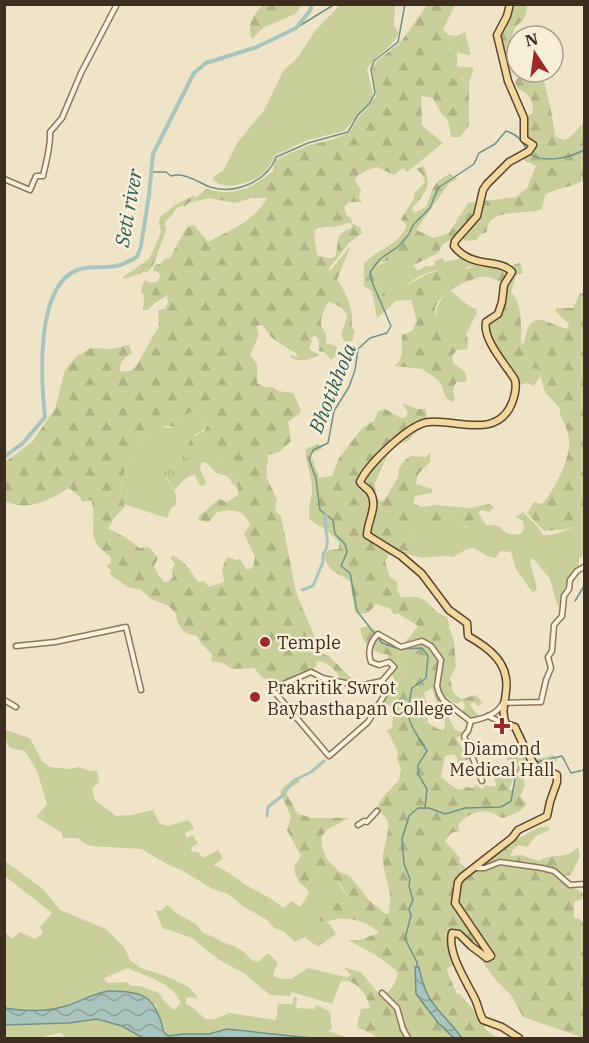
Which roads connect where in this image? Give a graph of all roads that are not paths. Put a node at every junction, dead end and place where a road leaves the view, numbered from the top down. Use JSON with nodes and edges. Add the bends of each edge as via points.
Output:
{"nodes":[{"id":1,"x":117,"y":4,"type":"edge"},
{"id":2,"x":510,"y":4,"type":"edge"},
{"id":3,"x":4,"y":179,"type":"edge"},
{"id":4,"x":585,"y":567,"type":"edge"},
{"id":5,"x":16,"y":646,"type":"dead end"},
{"id":6,"x":382,"y":681,"type":"junction"},
{"id":7,"x":141,"y":690,"type":"dead end"},
{"id":8,"x":4,"y":700,"type":"edge"},
{"id":9,"x":503,"y":703,"type":"junction"},
{"id":10,"x":16,"y":707,"type":"dead end"},
{"id":11,"x":487,"y":716,"type":"junction"},
{"id":12,"x":471,"y":721,"type":"junction"},
{"id":13,"x":506,"y":724,"type":"junction"},
{"id":14,"x":482,"y":781,"type":"dead end"},
{"id":15,"x":377,"y":811,"type":"dead end"},
{"id":16,"x":358,"y":825,"type":"dead end"},
{"id":17,"x":473,"y":868,"type":"junction"},
{"id":18,"x":585,"y":884,"type":"edge"},
{"id":19,"x":382,"y":993,"type":"dead end"},
{"id":20,"x":408,"y":1038,"type":"edge"},
{"id":21,"x":519,"y":1038,"type":"edge"}],
"edges":[{"from":1,"to":3,"type":"street","via":[[62,118],[50,132],[43,176],[36,176],[30,190]]},
{"from":2,"to":9,"type":"main road","via":[[497,35],[508,81],[524,118],[524,139],[533,145],[485,186],[477,216],[454,243],[456,250],[473,261],[512,272],[504,285],[498,314],[486,322],[485,328],[516,383],[516,391],[511,406],[499,419],[487,424],[421,424],[391,444],[360,482],[373,501],[367,535],[422,573],[449,610],[465,622],[468,636],[489,650],[507,674]]},
{"from":4,"to":9,"type":"street","via":[[570,580],[562,616],[554,625],[548,657],[551,666],[541,702]]},
{"from":5,"to":7,"type":"street","via":[[126,627]]},
{"from":6,"to":6,"type":"street","via":[[385,694],[369,720],[329,756],[272,689],[311,672],[359,686]]},
{"from":6,"to":12,"type":"street","via":[[394,667],[390,662],[371,662],[370,646],[376,635],[401,647],[422,641],[441,660],[437,686],[441,697]]},
{"from":8,"to":10,"type":"street"},
{"from":9,"to":11,"type":"street","via":[[497,712]]},
{"from":9,"to":13,"type":"main road"},
{"from":11,"to":12,"type":"street"},
{"from":11,"to":13,"type":"street"},
{"from":12,"to":14,"type":"street","via":[[464,736]]},
{"from":13,"to":17,"type":"main road","via":[[516,728],[536,768],[543,774],[553,772],[557,782],[547,816],[518,830]]},
{"from":15,"to":16,"type":"street"},
{"from":17,"to":18,"type":"street","via":[[512,862],[542,867],[570,885]]},
{"from":17,"to":21,"type":"main road","via":[[458,882],[455,903],[492,957],[488,958],[456,932],[451,938],[454,954],[483,1020]]},
{"from":19,"to":20,"type":"street","via":[[393,1001]]}]}
